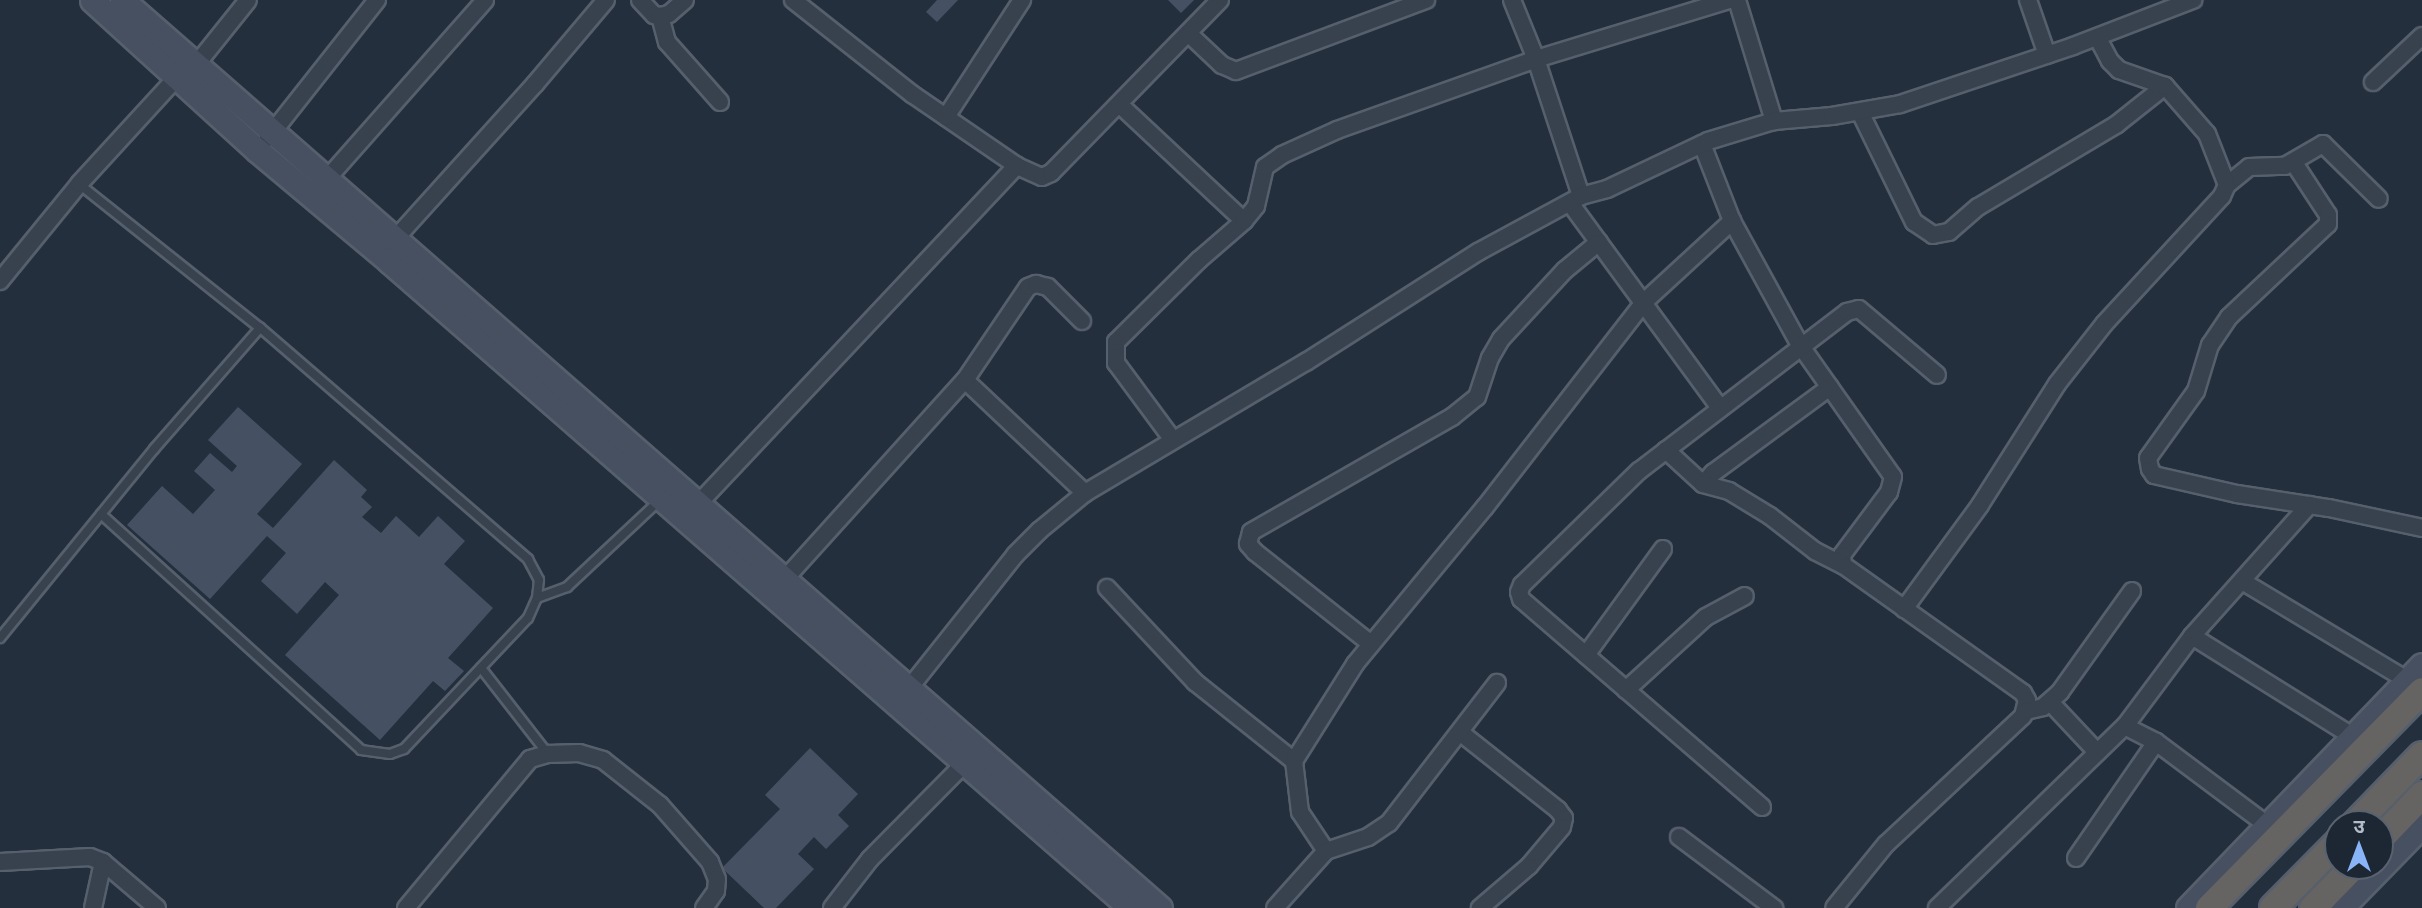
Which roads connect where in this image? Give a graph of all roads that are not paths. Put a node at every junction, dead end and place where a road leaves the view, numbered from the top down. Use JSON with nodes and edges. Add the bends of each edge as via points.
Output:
{"nodes":[{"id":1,"x":92,"y":0,"type":"edge"},
{"id":2,"x":122,"y":0,"type":"edge"},
{"id":3,"x":248,"y":0,"type":"edge"},
{"id":4,"x":377,"y":0,"type":"edge"},
{"id":5,"x":485,"y":0,"type":"edge"},
{"id":6,"x":606,"y":0,"type":"edge"},
{"id":7,"x":640,"y":0,"type":"edge"},
{"id":8,"x":685,"y":0,"type":"edge"},
{"id":9,"x":793,"y":0,"type":"edge"},
{"id":10,"x":1022,"y":0,"type":"edge"},
{"id":11,"x":1220,"y":0,"type":"edge"},
{"id":12,"x":1426,"y":0,"type":"edge"},
{"id":13,"x":1512,"y":0,"type":"edge"},
{"id":14,"x":1737,"y":0,"type":"edge"},
{"id":15,"x":2028,"y":0,"type":"edge"},
{"id":16,"x":2193,"y":0,"type":"edge"},
{"id":17,"x":1723,"y":1,"type":"edge"},
{"id":18,"x":660,"y":16,"type":"junction"},
{"id":19,"x":1189,"y":34,"type":"junction"},
{"id":20,"x":2422,"y":36,"type":"edge"},
{"id":21,"x":2097,"y":37,"type":"junction"},
{"id":22,"x":2047,"y":55,"type":"junction"},
{"id":23,"x":1536,"y":59,"type":"junction"},
{"id":24,"x":186,"y":71,"type":"junction"},
{"id":25,"x":2373,"y":82,"type":"dead end"},
{"id":26,"x":2165,"y":86,"type":"junction"},
{"id":27,"x":720,"y":102,"type":"dead end"},
{"id":28,"x":1119,"y":104,"type":"junction"},
{"id":29,"x":1860,"y":112,"type":"junction"},
{"id":30,"x":946,"y":117,"type":"junction"},
{"id":31,"x":1774,"y":121,"type":"junction"},
{"id":32,"x":273,"y":133,"type":"junction"},
{"id":33,"x":1702,"y":144,"type":"junction"},
{"id":34,"x":258,"y":151,"type":"junction"},
{"id":35,"x":2294,"y":163,"type":"junction"},
{"id":36,"x":1017,"y":166,"type":"junction"},
{"id":37,"x":326,"y":180,"type":"junction"},
{"id":38,"x":79,"y":184,"type":"junction"},
{"id":39,"x":2227,"y":185,"type":"junction"},
{"id":40,"x":1576,"y":200,"type":"junction"},
{"id":41,"x":2379,"y":200,"type":"dead end"},
{"id":42,"x":1244,"y":221,"type":"junction"},
{"id":43,"x":1732,"y":221,"type":"junction"},
{"id":44,"x":395,"y":239,"type":"junction"},
{"id":45,"x":1599,"y":242,"type":"junction"},
{"id":46,"x":0,"y":281,"type":"edge"},
{"id":47,"x":1644,"y":302,"type":"junction"},
{"id":48,"x":1082,"y":321,"type":"dead end"},
{"id":49,"x":260,"y":328,"type":"junction"},
{"id":50,"x":1800,"y":345,"type":"junction"},
{"id":51,"x":1937,"y":375,"type":"dead end"},
{"id":52,"x":965,"y":380,"type":"junction"},
{"id":53,"x":1830,"y":387,"type":"junction"},
{"id":54,"x":1720,"y":408,"type":"junction"},
{"id":55,"x":1173,"y":440,"type":"junction"},
{"id":56,"x":1666,"y":450,"type":"junction"},
{"id":57,"x":1703,"y":484,"type":"junction"},
{"id":58,"x":1085,"y":493,"type":"junction"},
{"id":59,"x":661,"y":499,"type":"junction"},
{"id":60,"x":698,"y":505,"type":"junction"},
{"id":61,"x":2309,"y":505,"type":"junction"},
{"id":62,"x":101,"y":514,"type":"junction"},
{"id":63,"x":2422,"y":528,"type":"edge"},
{"id":64,"x":1663,"y":549,"type":"dead end"},
{"id":65,"x":1843,"y":565,"type":"junction"},
{"id":66,"x":784,"y":580,"type":"junction"},
{"id":67,"x":2242,"y":581,"type":"junction"},
{"id":68,"x":1107,"y":588,"type":"dead end"},
{"id":69,"x":2132,"y":591,"type":"dead end"},
{"id":70,"x":1745,"y":596,"type":"dead end"},
{"id":71,"x":537,"y":598,"type":"junction"},
{"id":72,"x":1904,"y":609,"type":"junction"},
{"id":73,"x":2192,"y":636,"type":"junction"},
{"id":74,"x":0,"y":638,"type":"edge"},
{"id":75,"x":1371,"y":644,"type":"junction"},
{"id":76,"x":1586,"y":655,"type":"junction"},
{"id":77,"x":481,"y":668,"type":"junction"},
{"id":78,"x":2417,"y":679,"type":"edge"},
{"id":79,"x":1497,"y":683,"type":"dead end"},
{"id":80,"x":1626,"y":690,"type":"junction"},
{"id":81,"x":903,"y":696,"type":"junction"},
{"id":82,"x":2050,"y":702,"type":"junction"},
{"id":83,"x":2026,"y":711,"type":"junction"},
{"id":84,"x":2422,"y":716,"type":"edge"},
{"id":85,"x":2125,"y":726,"type":"junction"},
{"id":86,"x":1461,"y":733,"type":"junction"},
{"id":87,"x":2352,"y":736,"type":"junction"},
{"id":88,"x":2156,"y":742,"type":"junction"},
{"id":89,"x":2097,"y":752,"type":"junction"},
{"id":90,"x":548,"y":754,"type":"junction"},
{"id":91,"x":2422,"y":755,"type":"edge"},
{"id":92,"x":972,"y":756,"type":"junction"},
{"id":93,"x":1294,"y":761,"type":"junction"},
{"id":94,"x":2422,"y":795,"type":"edge"},
{"id":95,"x":1762,"y":807,"type":"dead end"},
{"id":96,"x":2369,"y":810,"type":"edge"},
{"id":97,"x":2394,"y":824,"type":"edge"},
{"id":98,"x":2266,"y":825,"type":"junction"},
{"id":99,"x":2422,"y":825,"type":"edge"},
{"id":100,"x":1679,"y":837,"type":"dead end"},
{"id":101,"x":1326,"y":850,"type":"junction"},
{"id":102,"x":2324,"y":856,"type":"edge"},
{"id":103,"x":2076,"y":858,"type":"dead end"},
{"id":104,"x":0,"y":862,"type":"edge"},
{"id":105,"x":103,"y":862,"type":"junction"},
{"id":106,"x":2340,"y":880,"type":"edge"},
{"id":107,"x":93,"y":908,"type":"edge"},
{"id":108,"x":157,"y":908,"type":"edge"},
{"id":109,"x":406,"y":908,"type":"edge"},
{"id":110,"x":704,"y":908,"type":"edge"},
{"id":111,"x":832,"y":908,"type":"edge"},
{"id":112,"x":1131,"y":908,"type":"edge"},
{"id":113,"x":1160,"y":908,"type":"edge"},
{"id":114,"x":1275,"y":908,"type":"edge"},
{"id":115,"x":1480,"y":908,"type":"edge"},
{"id":116,"x":1774,"y":908,"type":"edge"},
{"id":117,"x":1834,"y":908,"type":"edge"},
{"id":118,"x":1937,"y":908,"type":"edge"},
{"id":119,"x":2188,"y":908,"type":"edge"},
{"id":120,"x":2209,"y":908,"type":"edge"},
{"id":121,"x":2234,"y":908,"type":"edge"},
{"id":122,"x":2273,"y":908,"type":"edge"},
{"id":123,"x":2313,"y":908,"type":"edge"},
{"id":124,"x":2342,"y":908,"type":"edge"}],
"edges":[{"from":1,"to":24,"type":"main road"},
{"from":2,"to":24,"type":"main road"},
{"from":3,"to":24,"type":"street"},
{"from":4,"to":32,"type":"street"},
{"from":5,"to":37,"type":"street"},
{"from":6,"to":44,"type":"street"},
{"from":7,"to":18,"type":"street"},
{"from":8,"to":18,"type":"street"},
{"from":9,"to":30,"type":"street"},
{"from":10,"to":30,"type":"street"},
{"from":11,"to":19,"type":"street"},
{"from":12,"to":19,"type":"street","via":[[1236,71],[1222,65]]},
{"from":13,"to":23,"type":"street"},
{"from":14,"to":31,"type":"street"},
{"from":15,"to":22,"type":"street"},
{"from":16,"to":21,"type":"street"},
{"from":17,"to":23,"type":"street"},
{"from":18,"to":27,"type":"street","via":[[667,42]]},
{"from":19,"to":28,"type":"street"},
{"from":20,"to":25,"type":"street"},
{"from":21,"to":22,"type":"street"},
{"from":21,"to":26,"type":"street","via":[[2119,70]]},
{"from":22,"to":29,"type":"street","via":[[1943,91]]},
{"from":23,"to":40,"type":"street"},
{"from":23,"to":42,"type":"street","via":[[1337,130],[1282,155],[1265,167],[1256,206]]},
{"from":24,"to":32,"type":"main road"},
{"from":24,"to":34,"type":"main road"},
{"from":24,"to":38,"type":"street"},
{"from":26,"to":29,"type":"street","via":[[2117,124],[1978,207],[1949,232],[1933,235],[1914,222]]},
{"from":26,"to":39,"type":"street","via":[[2207,134]]},
{"from":28,"to":36,"type":"street","via":[[1051,173],[1042,177]]},
{"from":28,"to":42,"type":"street"},
{"from":29,"to":31,"type":"street"},
{"from":30,"to":36,"type":"street"},
{"from":31,"to":33,"type":"street"},
{"from":32,"to":34,"type":"street"},
{"from":32,"to":37,"type":"main road"},
{"from":33,"to":40,"type":"street"},
{"from":33,"to":43,"type":"street"},
{"from":34,"to":59,"type":"main road"},
{"from":35,"to":39,"type":"street","via":[[2249,167]]},
{"from":35,"to":41,"type":"street","via":[[2323,144]]},
{"from":35,"to":61,"type":"street","via":[[2328,215],[2328,224],[2229,317],[2210,345],[2196,391],[2148,458],[2154,475]]},
{"from":36,"to":60,"type":"street"},
{"from":37,"to":44,"type":"main road"},
{"from":38,"to":46,"type":"street"},
{"from":38,"to":49,"type":"lane"},
{"from":39,"to":72,"type":"street","via":[[2057,384],[1980,505]]},
{"from":40,"to":45,"type":"street"},
{"from":40,"to":55,"type":"street","via":[[1478,252]]},
{"from":42,"to":55,"type":"street","via":[[1116,342],[1116,363]]},
{"from":43,"to":47,"type":"street"},
{"from":43,"to":50,"type":"street"},
{"from":44,"to":60,"type":"main road"},
{"from":45,"to":47,"type":"street"},
{"from":45,"to":75,"type":"street","via":[[1565,270],[1501,339],[1477,397],[1461,411],[1251,532],[1248,544],[1255,552]]},
{"from":47,"to":54,"type":"street"},
{"from":47,"to":75,"type":"street","via":[[1485,507]]},
{"from":48,"to":52,"type":"street","via":[[1048,287],[1028,287]]},
{"from":49,"to":62,"type":"lane"},
{"from":49,"to":71,"type":"lane","via":[[528,559],[539,580]]},
{"from":50,"to":51,"type":"street","via":[[1847,312],[1859,309]]},
{"from":50,"to":53,"type":"street"},
{"from":50,"to":54,"type":"street"},
{"from":52,"to":58,"type":"street"},
{"from":52,"to":66,"type":"street"},
{"from":53,"to":57,"type":"street"},
{"from":53,"to":65,"type":"street","via":[[1893,477],[1889,492],[1842,555]]},
{"from":54,"to":56,"type":"street"},
{"from":55,"to":58,"type":"street"},
{"from":56,"to":57,"type":"street"},
{"from":56,"to":76,"type":"street","via":[[1522,585],[1521,599]]},
{"from":57,"to":65,"type":"street","via":[[1729,491],[1815,551]]},
{"from":58,"to":81,"type":"street","via":[[1015,555]]},
{"from":59,"to":71,"type":"lane","via":[[567,587]]},
{"from":59,"to":81,"type":"main road"},
{"from":60,"to":66,"type":"main road"},
{"from":61,"to":63,"type":"street"},
{"from":61,"to":67,"type":"street"},
{"from":62,"to":74,"type":"lane"},
{"from":62,"to":77,"type":"lane","via":[[362,750],[390,754],[404,749]]},
{"from":64,"to":76,"type":"street"},
{"from":65,"to":72,"type":"street"},
{"from":66,"to":81,"type":"main road"},
{"from":67,"to":73,"type":"street"},
{"from":67,"to":78,"type":"street"},
{"from":68,"to":93,"type":"street","via":[[1195,682]]},
{"from":69,"to":82,"type":"street"},
{"from":70,"to":80,"type":"street","via":[[1706,617]]},
{"from":71,"to":77,"type":"lane","via":[[528,618]]},
{"from":72,"to":83,"type":"street","via":[[2023,693]]},
{"from":73,"to":85,"type":"street"},
{"from":73,"to":87,"type":"street"},
{"from":75,"to":93,"type":"street"},
{"from":76,"to":80,"type":"street"},
{"from":77,"to":90,"type":"lane"},
{"from":78,"to":87,"type":"main road"},
{"from":78,"to":120,"type":"highway","via":[[2315,800]]},
{"from":79,"to":86,"type":"street"},
{"from":80,"to":95,"type":"street"},
{"from":81,"to":92,"type":"main road"},
{"from":82,"to":83,"type":"street"},
{"from":82,"to":89,"type":"street"},
{"from":83,"to":117,"type":"street","via":[[1886,844]]},
{"from":84,"to":121,"type":"highway"},
{"from":85,"to":88,"type":"street"},
{"from":85,"to":89,"type":"street"},
{"from":86,"to":101,"type":"street","via":[[1389,823],[1368,837]]},
{"from":86,"to":115,"type":"street","via":[[1564,818],[1562,827],[1530,866]]},
{"from":87,"to":98,"type":"main road"},
{"from":88,"to":98,"type":"street"},
{"from":88,"to":103,"type":"street"},
{"from":89,"to":118,"type":"street"},
{"from":90,"to":109,"type":"street","via":[[530,759]]},
{"from":90,"to":110,"type":"street","via":[[579,753],[603,760],[660,805],[710,862],[716,891]]},
{"from":91,"to":96,"type":"highway"},
{"from":92,"to":111,"type":"street","via":[[870,859]]},
{"from":92,"to":112,"type":"main road"},
{"from":92,"to":113,"type":"main road"},
{"from":93,"to":101,"type":"street","via":[[1300,813]]},
{"from":94,"to":97,"type":"highway"},
{"from":98,"to":119,"type":"main road"},
{"from":99,"to":124,"type":"main road"},
{"from":100,"to":116,"type":"street"},
{"from":101,"to":114,"type":"street"},
{"from":102,"to":122,"type":"highway"},
{"from":104,"to":105,"type":"street","via":[[90,857]]},
{"from":105,"to":107,"type":"street"},
{"from":105,"to":108,"type":"street"},
{"from":106,"to":123,"type":"highway"}]}
